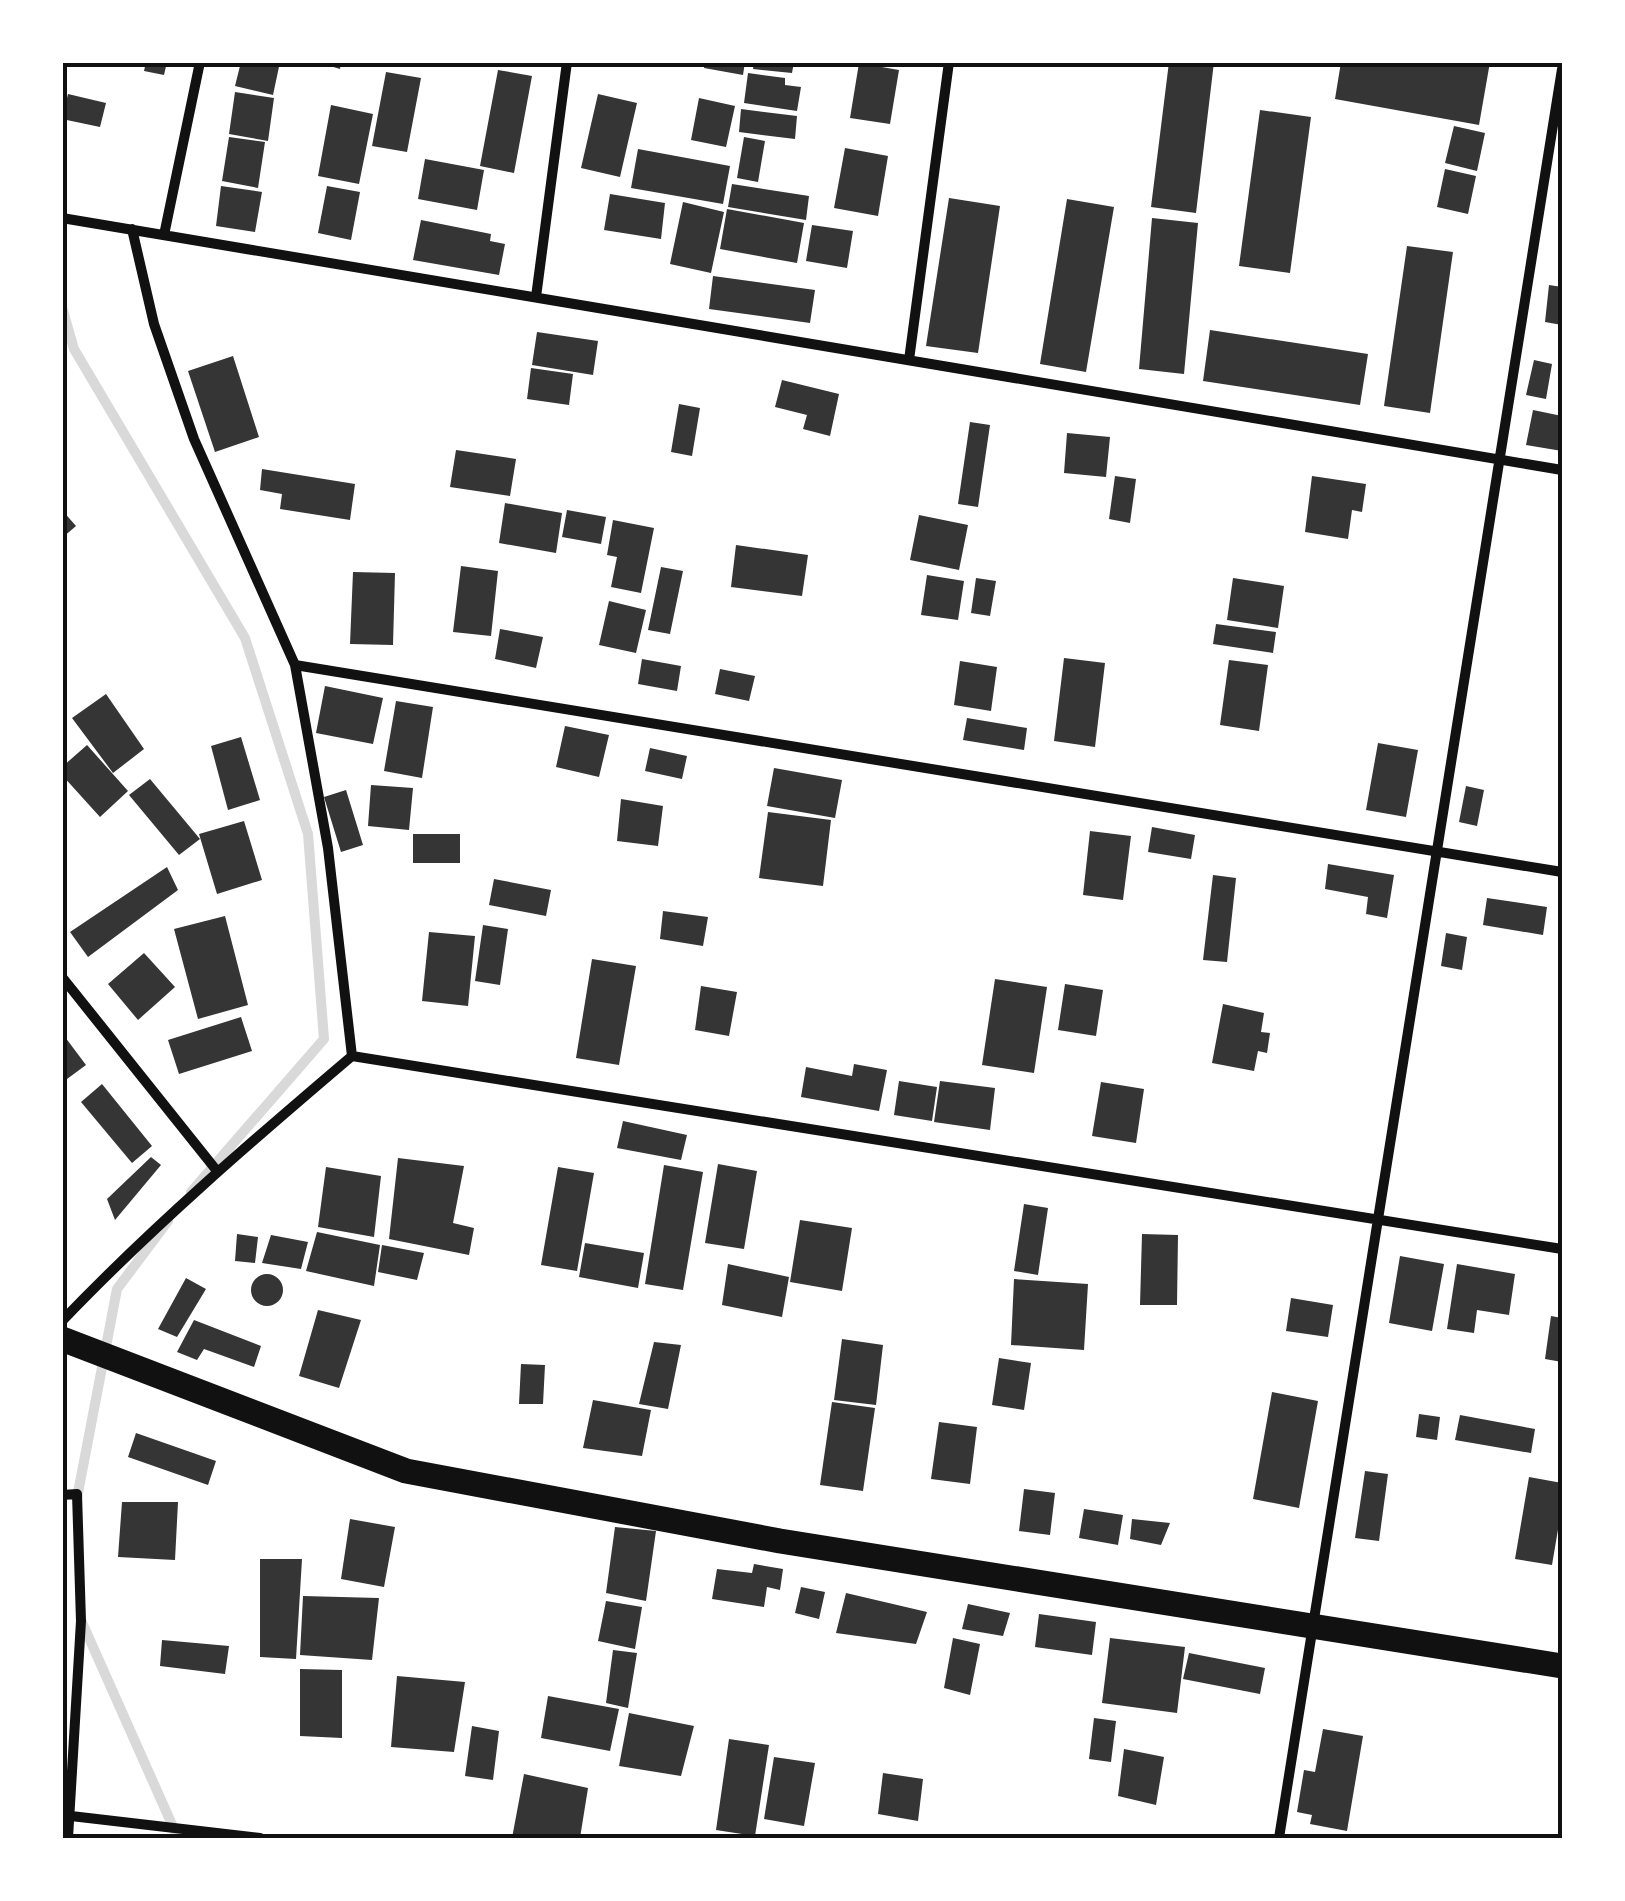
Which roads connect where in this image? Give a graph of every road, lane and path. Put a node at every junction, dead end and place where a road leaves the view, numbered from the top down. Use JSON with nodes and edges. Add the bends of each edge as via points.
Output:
{"nodes":[{"id":1,"x":200,"y":62,"type":"edge"},
{"id":2,"x":567,"y":62,"type":"edge"},
{"id":3,"x":949,"y":62,"type":"edge"},
{"id":4,"x":1562,"y":69,"type":"edge"},
{"id":5,"x":62,"y":218,"type":"edge"},
{"id":6,"x":132,"y":229,"type":"junction"},
{"id":7,"x":164,"y":235,"type":"junction"},
{"id":8,"x":536,"y":297,"type":"junction"},
{"id":9,"x":909,"y":360,"type":"junction"},
{"id":10,"x":1500,"y":459,"type":"junction"},
{"id":11,"x":1562,"y":470,"type":"edge"},
{"id":12,"x":296,"y":664,"type":"junction"},
{"id":13,"x":1437,"y":854,"type":"junction"},
{"id":14,"x":1562,"y":872,"type":"edge"},
{"id":15,"x":62,"y":978,"type":"edge"},
{"id":16,"x":352,"y":1056,"type":"junction"},
{"id":17,"x":217,"y":1170,"type":"junction"},
{"id":18,"x":1378,"y":1220,"type":"junction"},
{"id":19,"x":1562,"y":1249,"type":"edge"},
{"id":20,"x":62,"y":1321,"type":"edge"},
{"id":21,"x":71,"y":1343,"type":"edge"},
{"id":22,"x":62,"y":1494,"type":"edge"},
{"id":23,"x":1314,"y":1626,"type":"junction"},
{"id":24,"x":1562,"y":1666,"type":"edge"},
{"id":25,"x":71,"y":1816,"type":"junction"},
{"id":26,"x":68,"y":1838,"type":"edge"},
{"id":27,"x":260,"y":1838,"type":"edge"},
{"id":28,"x":1279,"y":1838,"type":"edge"}],
"edges":[{"from":1,"to":7,"type":"street"},
{"from":2,"to":8,"type":"street"},
{"from":3,"to":9,"type":"street"},
{"from":4,"to":10,"type":"street"},
{"from":5,"to":6,"type":"street"},
{"from":6,"to":7,"type":"street"},
{"from":6,"to":12,"type":"street","via":[[154,324],[194,439]]},
{"from":7,"to":8,"type":"street"},
{"from":8,"to":9,"type":"street"},
{"from":9,"to":10,"type":"street"},
{"from":10,"to":11,"type":"street"},
{"from":10,"to":13,"type":"street"},
{"from":12,"to":13,"type":"street"},
{"from":12,"to":16,"type":"street","via":[[328,848]]},
{"from":13,"to":14,"type":"street"},
{"from":13,"to":18,"type":"street"},
{"from":15,"to":17,"type":"street"},
{"from":16,"to":17,"type":"street"},
{"from":16,"to":18,"type":"street"},
{"from":17,"to":20,"type":"street"},
{"from":18,"to":19,"type":"street"},
{"from":18,"to":23,"type":"street"},
{"from":21,"to":23,"type":"main road","via":[[406,1471],[780,1542]]},
{"from":22,"to":25,"type":"street","via":[[77,1494],[81,1621]]},
{"from":23,"to":24,"type":"main road"},
{"from":23,"to":28,"type":"street"},
{"from":25,"to":26,"type":"street"},
{"from":25,"to":27,"type":"street"}]}
